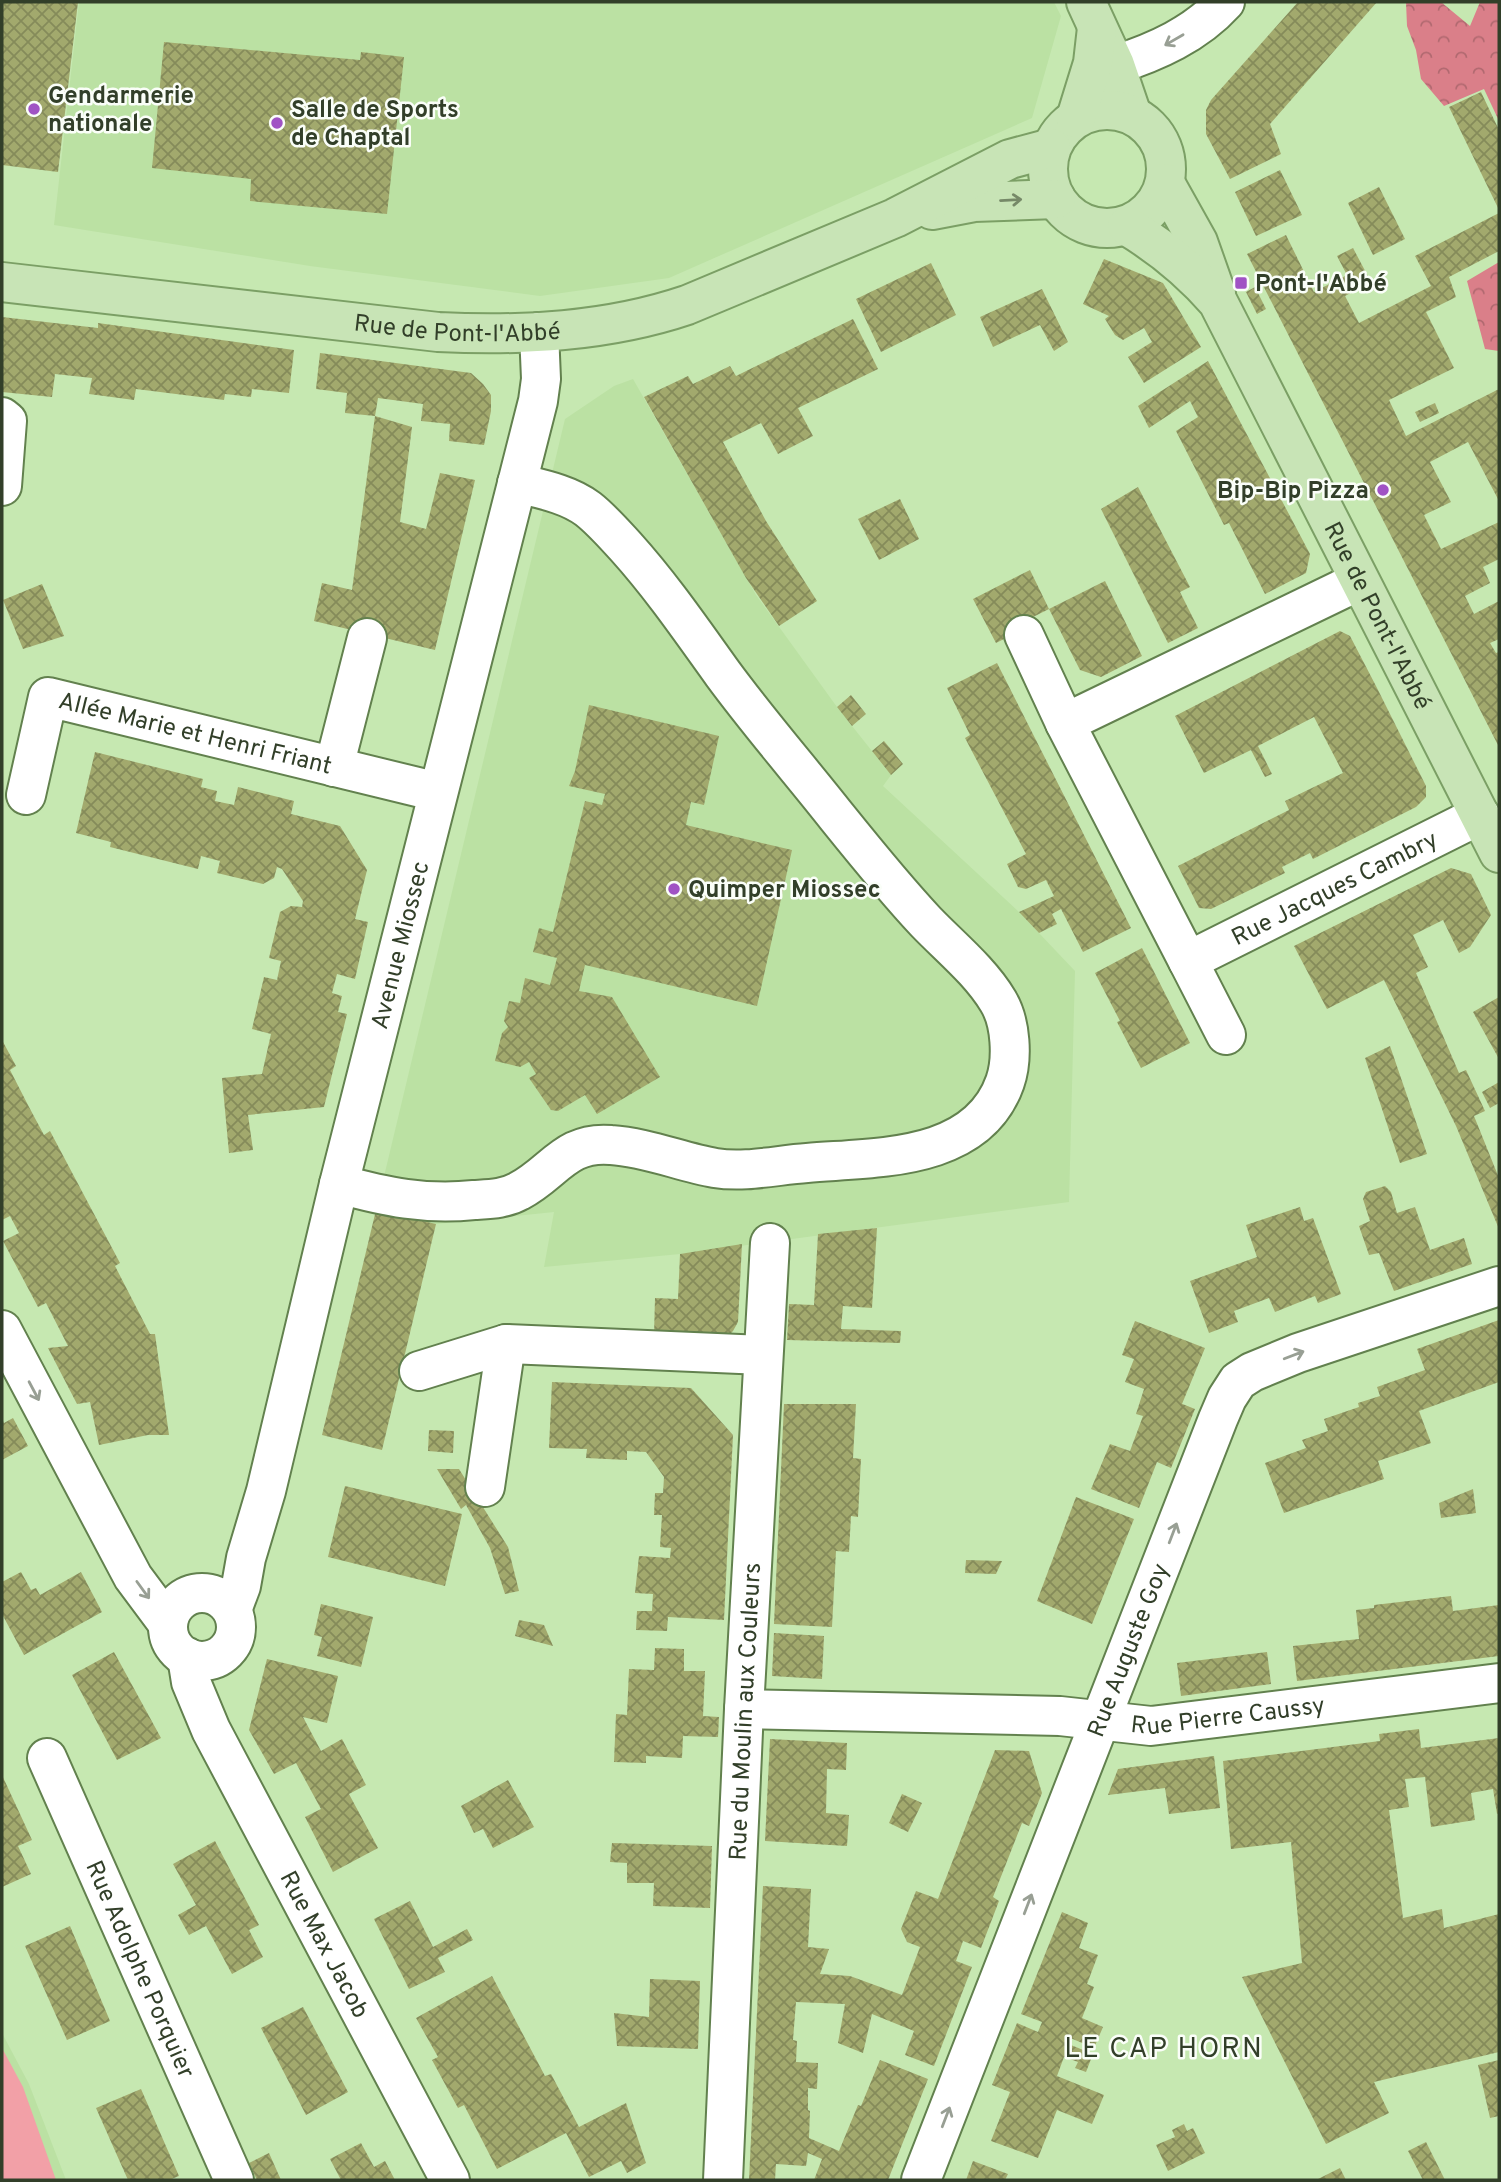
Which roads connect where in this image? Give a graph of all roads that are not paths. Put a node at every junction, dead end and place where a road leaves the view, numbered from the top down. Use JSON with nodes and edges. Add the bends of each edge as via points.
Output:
{"nodes":[{"id":1,"x":1225,"y":2,"type":"edge"},
{"id":2,"x":1092,"y":15,"type":"edge"},
{"id":3,"x":1115,"y":65,"type":"junction"},
{"id":4,"x":1132,"y":115,"type":"junction"},
{"id":5,"x":1076,"y":118,"type":"junction"},
{"id":6,"x":1051,"y":148,"type":"junction"},
{"id":7,"x":1165,"y":183,"type":"junction"},
{"id":8,"x":1056,"y":199,"type":"junction"},
{"id":9,"x":895,"y":218,"type":"junction"},
{"id":10,"x":1127,"y":226,"type":"junction"},
{"id":11,"x":2,"y":282,"type":"edge"},
{"id":12,"x":1217,"y":302,"type":"junction"},
{"id":13,"x":539,"y":332,"type":"junction"},
{"id":14,"x":2,"y":417,"type":"edge"},
{"id":15,"x":517,"y":482,"type":"junction"},
{"id":16,"x":2,"y":486,"type":"edge"},
{"id":17,"x":1359,"y":581,"type":"junction"},
{"id":18,"x":1024,"y":635,"type":"dead end"},
{"id":19,"x":366,"y":638,"type":"dead end"},
{"id":20,"x":1065,"y":723,"type":"junction"},
{"id":21,"x":334,"y":767,"type":"junction"},
{"id":22,"x":438,"y":792,"type":"junction"},
{"id":23,"x":26,"y":795,"type":"dead end"},
{"id":24,"x":1480,"y":815,"type":"junction"},
{"id":25,"x":1499,"y":853,"type":"edge"},
{"id":26,"x":1188,"y":961,"type":"junction"},
{"id":27,"x":1226,"y":1035,"type":"dead end"},
{"id":28,"x":339,"y":1184,"type":"junction"},
{"id":29,"x":770,"y":1243,"type":"dead end"},
{"id":30,"x":1499,"y":1286,"type":"edge"},
{"id":31,"x":2,"y":1331,"type":"edge"},
{"id":32,"x":506,"y":1345,"type":"junction"},
{"id":33,"x":763,"y":1355,"type":"junction"},
{"id":34,"x":419,"y":1371,"type":"dead end"},
{"id":35,"x":485,"y":1487,"type":"dead end"},
{"id":36,"x":217,"y":1602,"type":"junction"},
{"id":37,"x":168,"y":1623,"type":"junction"},
{"id":38,"x":199,"y":1659,"type":"junction"},
{"id":39,"x":1499,"y":1684,"type":"edge"},
{"id":40,"x":744,"y":1709,"type":"junction"},
{"id":41,"x":1100,"y":1720,"type":"junction"},
{"id":42,"x":47,"y":1758,"type":"dead end"},
{"id":43,"x":234,"y":2180,"type":"edge"},
{"id":44,"x":450,"y":2180,"type":"edge"},
{"id":45,"x":723,"y":2180,"type":"edge"},
{"id":46,"x":921,"y":2180,"type":"edge"}],
"edges":[{"from":1,"to":3,"type":"street","one_way":true,"via":[[1195,29],[1150,54]]},
{"from":2,"to":3,"type":"main road"},
{"from":2,"to":5,"type":"main road","via":[[1093,63]]},
{"from":3,"to":4,"type":"main road"},
{"from":4,"to":5,"type":"main road","via":[[1110,110]]},
{"from":4,"to":7,"type":"main road","via":[[1160,143]]},
{"from":5,"to":6,"type":"main road"},
{"from":6,"to":8,"type":"main road","via":[[1047,174]]},
{"from":6,"to":9,"type":"main road","name":"Rue de Pont-l'Abbé","via":[[987,169]]},
{"from":7,"to":10,"type":"main road","via":[[1155,204]]},
{"from":7,"to":12,"type":"main road","name":"Rue de Pont-l'Abbé","via":[[1198,242]]},
{"from":9,"to":8,"type":"main road","name":"Rue de Pont-l'Abbé","one_way":true,"via":[[974,202]]},
{"from":8,"to":10,"type":"main road","via":[[1069,215],[1086,225],[1106,229]]},
{"from":9,"to":13,"type":"main road","name":"Rue de Pont-l'Abbé","via":[[659,314]]},
{"from":10,"to":12,"type":"main road","name":"Rue de Pont-l'Abbé","via":[[1173,256]]},
{"from":11,"to":13,"type":"main road","name":"Rue de Pont-l'Abbé","via":[[404,330]]},
{"from":12,"to":17,"type":"main road","name":"Rue de Pont-l'Abbé"},
{"from":13,"to":15,"type":"street","name":"Avenue Miossec","via":[[538,401]]},
{"from":14,"to":16,"type":"street","via":[[7,421]]},
{"from":15,"to":22,"type":"street","name":"Avenue Miossec"},
{"from":15,"to":28,"type":"street","via":[[590,510],[633,554],[885,876],[984,981],[1005,1016],[1008,1073],[988,1114],[960,1137],[888,1156],[718,1168],[609,1144],[563,1156],[516,1194],[500,1198],[426,1202]]},
{"from":17,"to":20,"type":"street"},
{"from":17,"to":24,"type":"main road","name":"Rue de Pont-l'Abbé"},
{"from":18,"to":20,"type":"street"},
{"from":19,"to":21,"type":"street"},
{"from":20,"to":26,"type":"street"},
{"from":21,"to":22,"type":"street","name":"Allée Marie et Henri Friant"},
{"from":21,"to":23,"type":"street","name":"Allée Marie et Henri Friant","via":[[48,697]]},
{"from":22,"to":28,"type":"street","name":"Avenue Miossec"},
{"from":24,"to":25,"type":"main road","name":"Rue de Pont-l'Abbé"},
{"from":24,"to":26,"type":"street","name":"Rue Jacques Cambry"},
{"from":26,"to":27,"type":"street"},
{"from":28,"to":36,"type":"street","name":"Avenue Miossec","via":[[241,1586]]},
{"from":29,"to":33,"type":"street","name":"Rue du Moulin aux Couleurs"},
{"from":41,"to":30,"type":"street","name":"Rue Auguste Goy","one_way":true,"via":[[1218,1419],[1238,1381],[1298,1353]]},
{"from":31,"to":37,"type":"street","one_way":true,"via":[[127,1567]]},
{"from":32,"to":33,"type":"street"},
{"from":32,"to":34,"type":"street"},
{"from":32,"to":35,"type":"street"},
{"from":33,"to":40,"type":"street","name":"Rue du Moulin aux Couleurs"},
{"from":36,"to":37,"type":"street","via":[[184,1598]]},
{"from":36,"to":38,"type":"street","via":[[235,1618],[235,1636],[226,1651]]},
{"from":37,"to":38,"type":"street","via":[[179,1651]]},
{"from":38,"to":44,"type":"street","name":"Rue Max Jacob","via":[[191,1682],[211,1730]]},
{"from":39,"to":41,"type":"street","name":"Rue Pierre Caussy","via":[[1174,1725],[1133,1726]]},
{"from":40,"to":41,"type":"street","name":"Rue Pierre Caussy"},
{"from":40,"to":45,"type":"street","name":"Rue du Moulin aux Couleurs"},
{"from":46,"to":41,"type":"street","name":"Rue Auguste Goy","one_way":true},
{"from":42,"to":43,"type":"street","name":"Rue Adolphe Porquier"}]}
